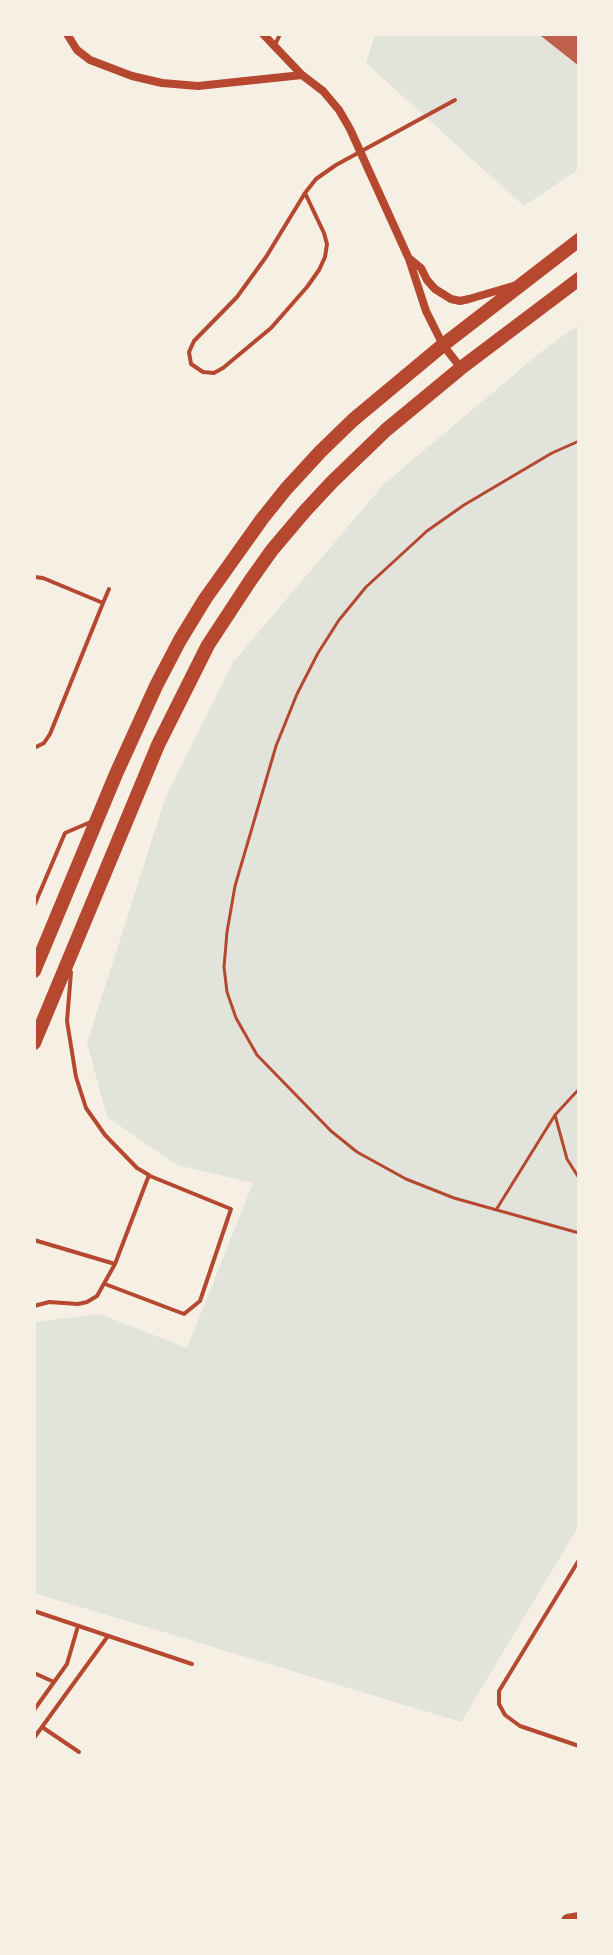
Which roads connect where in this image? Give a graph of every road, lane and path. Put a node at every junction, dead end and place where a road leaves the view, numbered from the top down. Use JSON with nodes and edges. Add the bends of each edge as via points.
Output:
{"nodes":[{"id":1,"x":67,"y":34,"type":"edge"},
{"id":2,"x":263,"y":34,"type":"edge"},
{"id":3,"x":280,"y":34,"type":"edge"},
{"id":4,"x":274,"y":47,"type":"junction"},
{"id":5,"x":302,"y":75,"type":"junction"},
{"id":6,"x":455,"y":100,"type":"dead end"},
{"id":7,"x":361,"y":153,"type":"junction"},
{"id":8,"x":305,"y":193,"type":"junction"},
{"id":9,"x":579,"y":240,"type":"edge"},
{"id":10,"x":409,"y":259,"type":"junction"},
{"id":11,"x":579,"y":279,"type":"edge"},
{"id":12,"x":521,"y":284,"type":"junction"},
{"id":13,"x":443,"y":345,"type":"junction"},
{"id":14,"x":461,"y":368,"type":"junction"},
{"id":15,"x":579,"y":441,"type":"edge"},
{"id":16,"x":34,"y":577,"type":"edge"},
{"id":17,"x":109,"y":589,"type":"dead end"},
{"id":18,"x":103,"y":603,"type":"junction"},
{"id":19,"x":34,"y":748,"type":"edge"},
{"id":20,"x":97,"y":820,"type":"junction"},
{"id":21,"x":34,"y":906,"type":"edge"},
{"id":22,"x":72,"y":949,"type":"junction"},
{"id":23,"x":34,"y":971,"type":"edge"},
{"id":24,"x":34,"y":1043,"type":"edge"},
{"id":25,"x":579,"y":1089,"type":"edge"},
{"id":26,"x":555,"y":1115,"type":"junction"},
{"id":27,"x":149,"y":1175,"type":"junction"},
{"id":28,"x":579,"y":1178,"type":"edge"},
{"id":29,"x":496,"y":1210,"type":"junction"},
{"id":30,"x":579,"y":1233,"type":"edge"},
{"id":31,"x":34,"y":1240,"type":"edge"},
{"id":32,"x":115,"y":1264,"type":"junction"},
{"id":33,"x":105,"y":1284,"type":"junction"},
{"id":34,"x":34,"y":1306,"type":"edge"},
{"id":35,"x":579,"y":1560,"type":"edge"},
{"id":36,"x":34,"y":1611,"type":"edge"},
{"id":37,"x":78,"y":1626,"type":"junction"},
{"id":38,"x":108,"y":1636,"type":"junction"},
{"id":39,"x":192,"y":1664,"type":"dead end"},
{"id":40,"x":34,"y":1673,"type":"edge"},
{"id":41,"x":54,"y":1682,"type":"junction"},
{"id":42,"x":34,"y":1710,"type":"edge"},
{"id":43,"x":42,"y":1727,"type":"junction"},
{"id":44,"x":34,"y":1738,"type":"edge"},
{"id":45,"x":579,"y":1746,"type":"edge"},
{"id":46,"x":79,"y":1752,"type":"dead end"},
{"id":47,"x":579,"y":1919,"type":"edge"},
{"id":48,"x":568,"y":1921,"type":"edge"}],
"edges":[{"from":1,"to":5,"type":"street","via":[[90,60],[162,83],[198,86]]},
{"from":2,"to":4,"type":"street"},
{"from":3,"to":4,"type":"lane"},
{"from":4,"to":5,"type":"street"},
{"from":5,"to":7,"type":"street","via":[[339,110]]},
{"from":6,"to":7,"type":"lane"},
{"from":7,"to":8,"type":"lane","via":[[316,179]]},
{"from":7,"to":10,"type":"street"},
{"from":8,"to":8,"type":"lane","via":[[237,297],[194,341],[191,364],[203,372],[223,368],[271,328],[319,270],[327,244]]},
{"from":9,"to":12,"type":"highway"},
{"from":10,"to":12,"type":"street","via":[[451,299]]},
{"from":10,"to":13,"type":"street"},
{"from":11,"to":14,"type":"highway"},
{"from":12,"to":13,"type":"highway"},
{"from":13,"to":14,"type":"street"},
{"from":13,"to":20,"type":"highway","via":[[320,452],[246,541],[180,640]]},
{"from":14,"to":22,"type":"highway","via":[[332,482],[272,550],[231,608],[158,745]]},
{"from":15,"to":29,"type":"path","via":[[427,531],[366,587],[339,620],[297,694],[276,746],[227,932],[225,979],[236,1018],[257,1055],[285,1085],[357,1152],[406,1179]]},
{"from":16,"to":18,"type":"lane"},
{"from":17,"to":18,"type":"lane"},
{"from":18,"to":19,"type":"lane","via":[[50,734]]},
{"from":20,"to":21,"type":"lane","via":[[65,833]]},
{"from":20,"to":23,"type":"highway"},
{"from":22,"to":24,"type":"highway"},
{"from":22,"to":27,"type":"lane","via":[[67,1021],[86,1108],[105,1135]]},
{"from":25,"to":26,"type":"path"},
{"from":26,"to":28,"type":"path","via":[[567,1159]]},
{"from":26,"to":29,"type":"path"},
{"from":27,"to":32,"type":"lane"},
{"from":27,"to":33,"type":"lane","via":[[231,1209],[200,1301],[184,1314]]},
{"from":29,"to":30,"type":"path"},
{"from":31,"to":32,"type":"lane"},
{"from":32,"to":33,"type":"lane"},
{"from":33,"to":34,"type":"lane","via":[[87,1302]]},
{"from":35,"to":45,"type":"lane","via":[[499,1691],[505,1715],[520,1726]]},
{"from":36,"to":37,"type":"lane"},
{"from":37,"to":38,"type":"lane"},
{"from":37,"to":41,"type":"lane","via":[[67,1664]]},
{"from":38,"to":39,"type":"lane"},
{"from":38,"to":43,"type":"lane"},
{"from":40,"to":41,"type":"lane"},
{"from":41,"to":42,"type":"lane"},
{"from":43,"to":44,"type":"lane"},
{"from":43,"to":46,"type":"lane"},
{"from":47,"to":48,"type":"highway"}]}
